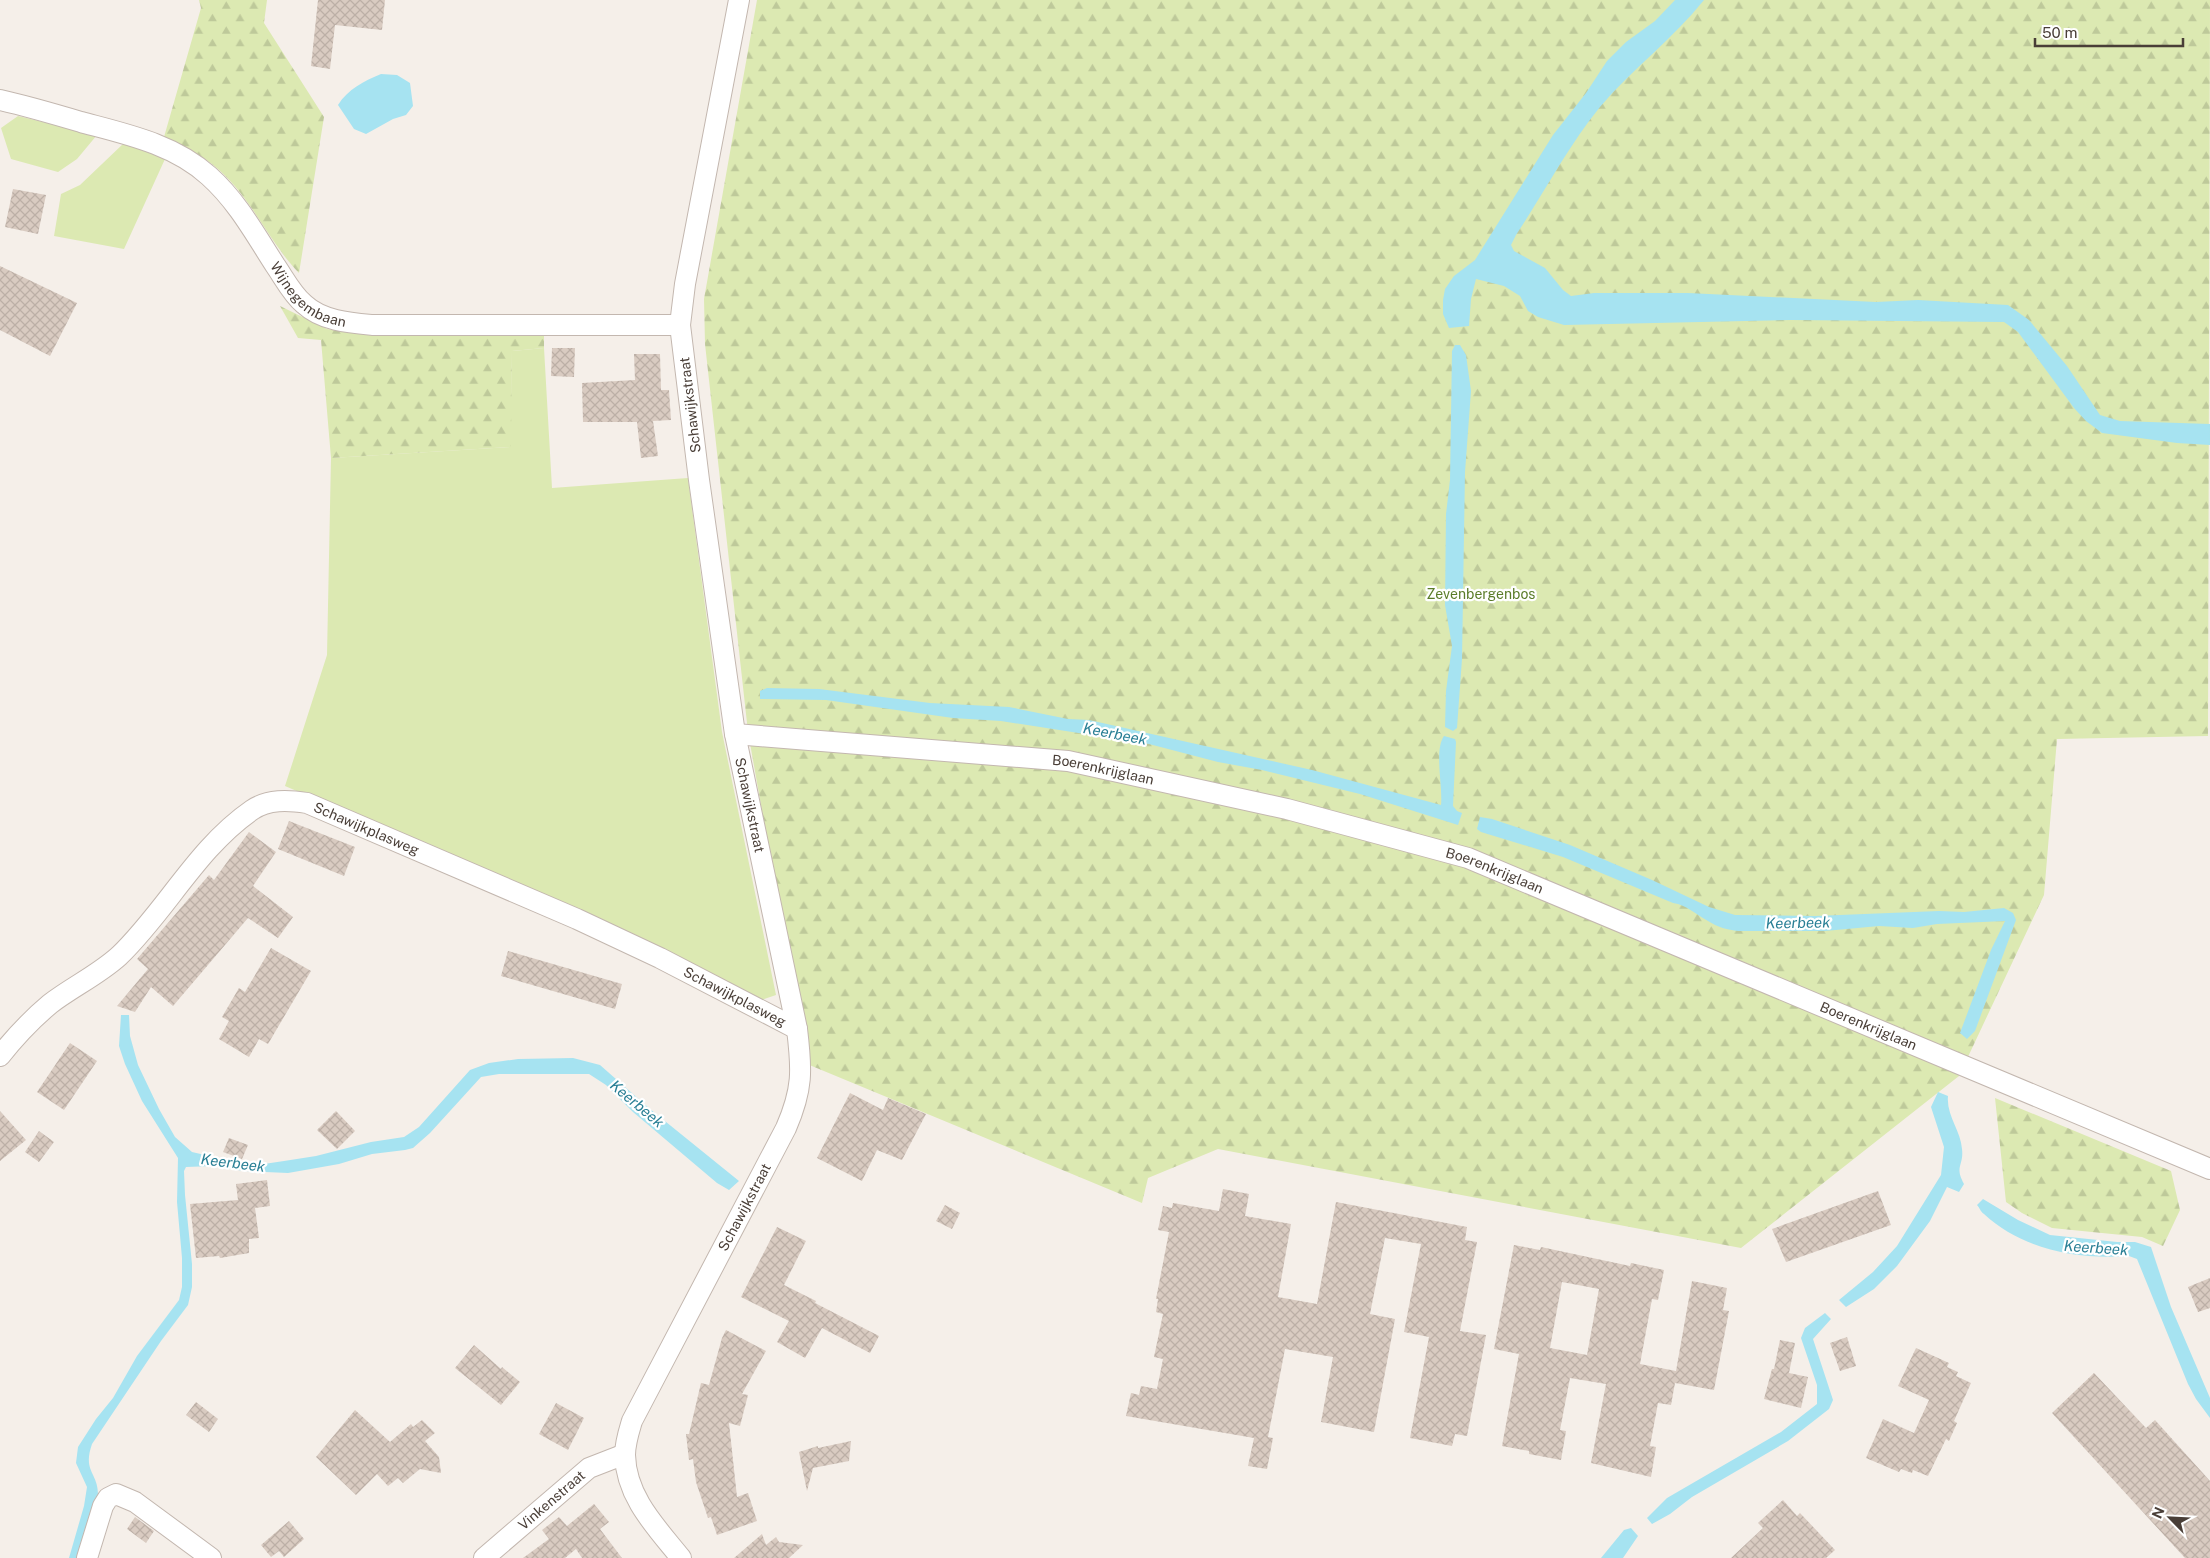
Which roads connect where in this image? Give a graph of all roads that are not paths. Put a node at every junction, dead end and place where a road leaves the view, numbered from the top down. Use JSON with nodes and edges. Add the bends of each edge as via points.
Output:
{"nodes":[{"id":1,"x":739,"y":0,"type":"edge"},
{"id":2,"x":0,"y":100,"type":"edge"},
{"id":3,"x":680,"y":325,"type":"junction"},
{"id":4,"x":735,"y":734,"type":"junction"},
{"id":5,"x":797,"y":1029,"type":"junction"},
{"id":6,"x":0,"y":1056,"type":"edge"},
{"id":7,"x":2210,"y":1169,"type":"edge"},
{"id":8,"x":625,"y":1454,"type":"junction"},
{"id":9,"x":87,"y":1558,"type":"edge"},
{"id":10,"x":211,"y":1558,"type":"edge"},
{"id":11,"x":484,"y":1558,"type":"edge"},
{"id":12,"x":681,"y":1558,"type":"edge"}],
"edges":[{"from":1,"to":3,"type":"street","name":"Schawijkstraat"},
{"from":2,"to":3,"type":"street","name":"Wijnegembaan","via":[[154,143],[181,155],[210,176],[240,211],[288,285],[305,305],[325,316],[347,323],[373,325]]},
{"from":3,"to":4,"type":"street","name":"Schawijkstraat"},
{"from":4,"to":5,"type":"street","name":"Schawijkstraat"},
{"from":4,"to":7,"type":"street","name":"Boerenkrijglaan","via":[[1068,761],[1287,809],[1468,858]]},
{"from":5,"to":6,"type":"street","name":"Schawijkplasweg","via":[[577,919],[307,803],[284,800],[253,809],[228,830],[118,957],[51,1004],[15,1037]]},
{"from":5,"to":8,"type":"street","name":"Schawijkstraat","via":[[801,1068],[797,1103],[766,1168],[632,1420]]},
{"from":8,"to":11,"type":"street","name":"Vinkenstraat","via":[[589,1468]]},
{"from":8,"to":12,"type":"street","name":"Schawijkstraat","via":[[629,1482],[640,1506]]},
{"from":9,"to":10,"type":"street","via":[[103,1506],[116,1494],[135,1502]]}]}
